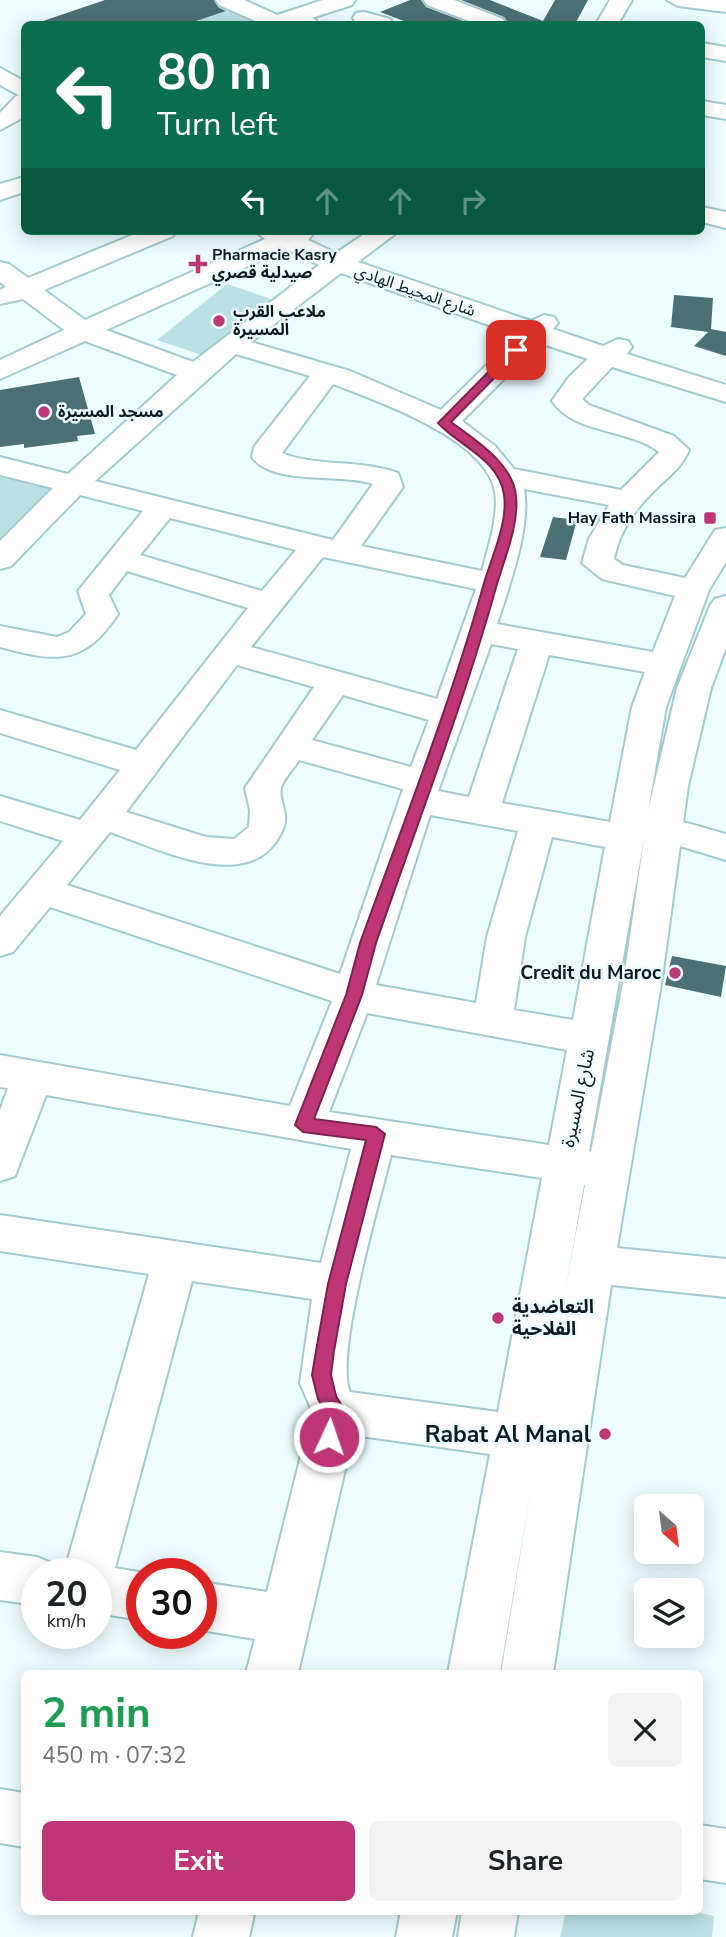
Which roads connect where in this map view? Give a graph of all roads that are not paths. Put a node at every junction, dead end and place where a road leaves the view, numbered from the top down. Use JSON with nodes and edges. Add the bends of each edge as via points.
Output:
{"nodes":[{"id":1,"x":227,"y":0,"type":"edge"},
{"id":2,"x":344,"y":0,"type":"edge"},
{"id":3,"x":435,"y":0,"type":"edge"},
{"id":4,"x":621,"y":0,"type":"edge"},
{"id":5,"x":684,"y":1,"type":"edge"},
{"id":6,"x":726,"y":6,"type":"edge"},
{"id":7,"x":372,"y":14,"type":"edge"},
{"id":8,"x":268,"y":21,"type":"edge"},
{"id":9,"x":283,"y":21,"type":"edge"},
{"id":10,"x":324,"y":21,"type":"edge"},
{"id":11,"x":488,"y":21,"type":"edge"},
{"id":12,"x":609,"y":21,"type":"edge"},
{"id":13,"x":680,"y":21,"type":"edge"},
{"id":14,"x":705,"y":50,"type":"edge"},
{"id":15,"x":726,"y":54,"type":"edge"},
{"id":16,"x":0,"y":61,"type":"edge"},
{"id":17,"x":21,"y":72,"type":"edge"},
{"id":18,"x":0,"y":75,"type":"edge"},
{"id":19,"x":705,"y":108,"type":"edge"},
{"id":20,"x":726,"y":111,"type":"edge"},
{"id":21,"x":19,"y":112,"type":"edge"},
{"id":22,"x":0,"y":134,"type":"edge"},
{"id":23,"x":21,"y":185,"type":"edge"},
{"id":24,"x":0,"y":193,"type":"edge"},
{"id":25,"x":288,"y":235,"type":"edge"},
{"id":26,"x":292,"y":235,"type":"edge"},
{"id":27,"x":380,"y":235,"type":"edge"},
{"id":28,"x":122,"y":237,"type":"edge"},
{"id":29,"x":344,"y":259,"type":"junction"},
{"id":30,"x":0,"y":270,"type":"edge"},
{"id":31,"x":12,"y":294,"type":"edge"},
{"id":32,"x":539,"y":327,"type":"junction"},
{"id":33,"x":83,"y":331,"type":"junction"},
{"id":34,"x":233,"y":345,"type":"junction"},
{"id":35,"x":613,"y":352,"type":"junction"},
{"id":36,"x":0,"y":372,"type":"edge"},
{"id":37,"x":198,"y":373,"type":"junction"},
{"id":38,"x":327,"y":373,"type":"junction"},
{"id":39,"x":726,"y":381,"type":"edge"},
{"id":40,"x":726,"y":394,"type":"edge"},
{"id":41,"x":444,"y":423,"type":"junction"},
{"id":42,"x":0,"y":466,"type":"edge"},
{"id":43,"x":504,"y":476,"type":"junction"},
{"id":44,"x":71,"y":486,"type":"junction"},
{"id":45,"x":627,"y":500,"type":"junction"},
{"id":46,"x":162,"y":508,"type":"junction"},
{"id":47,"x":726,"y":537,"type":"edge"},
{"id":48,"x":329,"y":548,"type":"junction"},
{"id":49,"x":0,"y":559,"type":"edge"},
{"id":50,"x":119,"y":559,"type":"junction"},
{"id":51,"x":492,"y":583,"type":"junction"},
{"id":52,"x":710,"y":598,"type":"edge"},
{"id":53,"x":269,"y":604,"type":"junction"},
{"id":54,"x":477,"y":631,"type":"junction"},
{"id":55,"x":0,"y":636,"type":"edge"},
{"id":56,"x":537,"y":642,"type":"junction"},
{"id":57,"x":718,"y":649,"type":"edge"},
{"id":58,"x":230,"y":652,"type":"junction"},
{"id":59,"x":664,"y":665,"type":"junction"},
{"id":60,"x":335,"y":681,"type":"junction"},
{"id":61,"x":449,"y":714,"type":"junction"},
{"id":62,"x":0,"y":721,"type":"edge"},
{"id":63,"x":290,"y":746,"type":"junction"},
{"id":64,"x":144,"y":765,"type":"junction"},
{"id":65,"x":421,"y":791,"type":"junction"},
{"id":66,"x":0,"y":808,"type":"edge"},
{"id":67,"x":482,"y":811,"type":"junction"},
{"id":68,"x":539,"y":820,"type":"junction"},
{"id":69,"x":95,"y":826,"type":"junction"},
{"id":70,"x":640,"y":829,"type":"junction"},
{"id":71,"x":726,"y":847,"type":"edge"},
{"id":72,"x":42,"y":891,"type":"junction"},
{"id":73,"x":0,"y":942,"type":"edge"},
{"id":74,"x":354,"y":995,"type":"junction"},
{"id":75,"x":492,"y":1023,"type":"junction"},
{"id":76,"x":591,"y":1039,"type":"junction"},
{"id":77,"x":17,"y":1074,"type":"edge"},
{"id":78,"x":303,"y":1125,"type":"junction"},
{"id":79,"x":376,"y":1134,"type":"junction"},
{"id":80,"x":0,"y":1164,"type":"edge"},
{"id":81,"x":565,"y":1165,"type":"junction"},
{"id":82,"x":610,"y":1171,"type":"junction"},
{"id":83,"x":0,"y":1233,"type":"edge"},
{"id":84,"x":175,"y":1261,"type":"junction"},
{"id":85,"x":592,"y":1264,"type":"junction"},
{"id":86,"x":726,"y":1278,"type":"edge"},
{"id":87,"x":337,"y":1284,"type":"junction"},
{"id":88,"x":335,"y":1411,"type":"junction"},
{"id":89,"x":515,"y":1436,"type":"junction"},
{"id":90,"x":562,"y":1442,"type":"junction"},
{"id":91,"x":93,"y":1558,"type":"edge"},
{"id":92,"x":0,"y":1576,"type":"edge"},
{"id":93,"x":21,"y":1579,"type":"edge"},
{"id":94,"x":217,"y":1609,"type":"edge"},
{"id":95,"x":287,"y":1620,"type":"junction"},
{"id":96,"x":273,"y":1670,"type":"edge"},
{"id":97,"x":475,"y":1670,"type":"edge"},
{"id":98,"x":527,"y":1670,"type":"edge"},
{"id":99,"x":0,"y":1816,"type":"edge"},
{"id":100,"x":21,"y":1820,"type":"edge"},
{"id":101,"x":703,"y":1853,"type":"edge"},
{"id":102,"x":726,"y":1856,"type":"edge"},
{"id":103,"x":226,"y":1915,"type":"edge"},
{"id":104,"x":428,"y":1915,"type":"edge"},
{"id":105,"x":489,"y":1915,"type":"edge"},
{"id":106,"x":221,"y":1937,"type":"edge"},
{"id":107,"x":424,"y":1937,"type":"edge"},
{"id":108,"x":486,"y":1937,"type":"edge"}],
"edges":[{"from":1,"to":8,"type":"street"},
{"from":2,"to":9,"type":"street"},
{"from":3,"to":11,"type":"street"},
{"from":4,"to":12,"type":"street"},
{"from":5,"to":6,"type":"street"},
{"from":5,"to":13,"type":"street"},
{"from":7,"to":10,"type":"street"},
{"from":14,"to":15,"type":"street"},
{"from":16,"to":17,"type":"street"},
{"from":18,"to":21,"type":"street"},
{"from":19,"to":20,"type":"street"},
{"from":21,"to":22,"type":"street"},
{"from":23,"to":24,"type":"street"},
{"from":25,"to":33,"type":"street"},
{"from":26,"to":29,"type":"street","name":"شارع المحيط الهادي"},
{"from":27,"to":29,"type":"street"},
{"from":28,"to":31,"type":"street"},
{"from":29,"to":32,"type":"street","name":"شارع المحيط الهادي"},
{"from":29,"to":34,"type":"street"},
{"from":30,"to":31,"type":"street"},
{"from":31,"to":33,"type":"street"},
{"from":32,"to":35,"type":"street","name":"شارع المحيط الهادي"},
{"from":32,"to":41,"type":"street"},
{"from":33,"to":36,"type":"street"},
{"from":33,"to":37,"type":"street"},
{"from":34,"to":37,"type":"street"},
{"from":34,"to":38,"type":"street"},
{"from":35,"to":39,"type":"street","name":"شارع المحيط الهادي"},
{"from":35,"to":40,"type":"street","name":"شارع المحيط الهادي"},
{"from":35,"to":45,"type":"street","via":[[567,395],[569,406],[664,442],[674,450]]},
{"from":37,"to":44,"type":"street"},
{"from":38,"to":41,"type":"street"},
{"from":38,"to":48,"type":"street","via":[[269,447],[267,457],[303,469],[355,470],[387,479],[388,487]]},
{"from":41,"to":43,"type":"street","via":[[479,449]]},
{"from":42,"to":44,"type":"street"},
{"from":43,"to":45,"type":"street"},
{"from":43,"to":51,"type":"street","via":[[510,516]]},
{"from":44,"to":46,"type":"street"},
{"from":44,"to":49,"type":"street"},
{"from":45,"to":52,"type":"street","via":[[608,530],[600,566]]},
{"from":46,"to":48,"type":"street"},
{"from":46,"to":50,"type":"street"},
{"from":47,"to":52,"type":"street","name":"شارع المسيرة"},
{"from":48,"to":51,"type":"street"},
{"from":48,"to":53,"type":"street"},
{"from":50,"to":53,"type":"street"},
{"from":50,"to":55,"type":"street","via":[[94,591],[102,614],[75,644],[56,649]]},
{"from":51,"to":54,"type":"street"},
{"from":52,"to":57,"type":"street","name":"شارع المسيرة"},
{"from":52,"to":59,"type":"street","name":"شارع المسيرة"},
{"from":53,"to":58,"type":"street"},
{"from":54,"to":56,"type":"street"},
{"from":54,"to":61,"type":"street"},
{"from":56,"to":59,"type":"street"},
{"from":56,"to":67,"type":"street"},
{"from":57,"to":70,"type":"street","name":"شارع المسيرة"},
{"from":58,"to":60,"type":"street"},
{"from":58,"to":64,"type":"street"},
{"from":59,"to":70,"type":"street","name":"شارع المسيرة","via":[[649,707]]},
{"from":60,"to":61,"type":"street"},
{"from":60,"to":63,"type":"street"},
{"from":61,"to":65,"type":"street"},
{"from":62,"to":64,"type":"street"},
{"from":63,"to":65,"type":"street"},
{"from":63,"to":69,"type":"street","via":[[263,788],[271,816],[266,830],[240,853]]},
{"from":64,"to":69,"type":"street"},
{"from":65,"to":67,"type":"street"},
{"from":65,"to":74,"type":"street"},
{"from":66,"to":69,"type":"street"},
{"from":67,"to":68,"type":"street"},
{"from":68,"to":70,"type":"street"},
{"from":68,"to":75,"type":"street","via":[[506,937]]},
{"from":69,"to":72,"type":"street"},
{"from":70,"to":71,"type":"street"},
{"from":70,"to":76,"type":"street","name":"شارع المسيرة"},
{"from":70,"to":82,"type":"street","name":"شارع المسيرة","via":[[645,965]]},
{"from":72,"to":73,"type":"street"},
{"from":72,"to":74,"type":"street"},
{"from":74,"to":75,"type":"street"},
{"from":74,"to":78,"type":"street"},
{"from":75,"to":76,"type":"street"},
{"from":76,"to":81,"type":"street","name":"شارع المسيرة"},
{"from":77,"to":78,"type":"street"},
{"from":77,"to":80,"type":"street"},
{"from":78,"to":79,"type":"street"},
{"from":79,"to":81,"type":"street"},
{"from":79,"to":87,"type":"street"},
{"from":81,"to":82,"type":"street"},
{"from":81,"to":89,"type":"street","name":"شارع المسيرة"},
{"from":82,"to":85,"type":"street","name":"شارع المسيرة"},
{"from":83,"to":84,"type":"street"},
{"from":84,"to":87,"type":"street"},
{"from":84,"to":91,"type":"street"},
{"from":85,"to":86,"type":"street"},
{"from":85,"to":90,"type":"street","name":"شارع المسيرة"},
{"from":87,"to":88,"type":"street","via":[[322,1375]]},
{"from":88,"to":89,"type":"street"},
{"from":88,"to":95,"type":"street"},
{"from":89,"to":90,"type":"street"},
{"from":89,"to":97,"type":"street","name":"شارع المسيرة"},
{"from":90,"to":98,"type":"street","name":"شارع المسيرة"},
{"from":92,"to":93,"type":"street"},
{"from":94,"to":95,"type":"street"},
{"from":95,"to":96,"type":"street"},
{"from":99,"to":100,"type":"street"},
{"from":101,"to":102,"type":"street"},
{"from":103,"to":106,"type":"street"},
{"from":104,"to":107,"type":"street"},
{"from":105,"to":108,"type":"street"}]}
